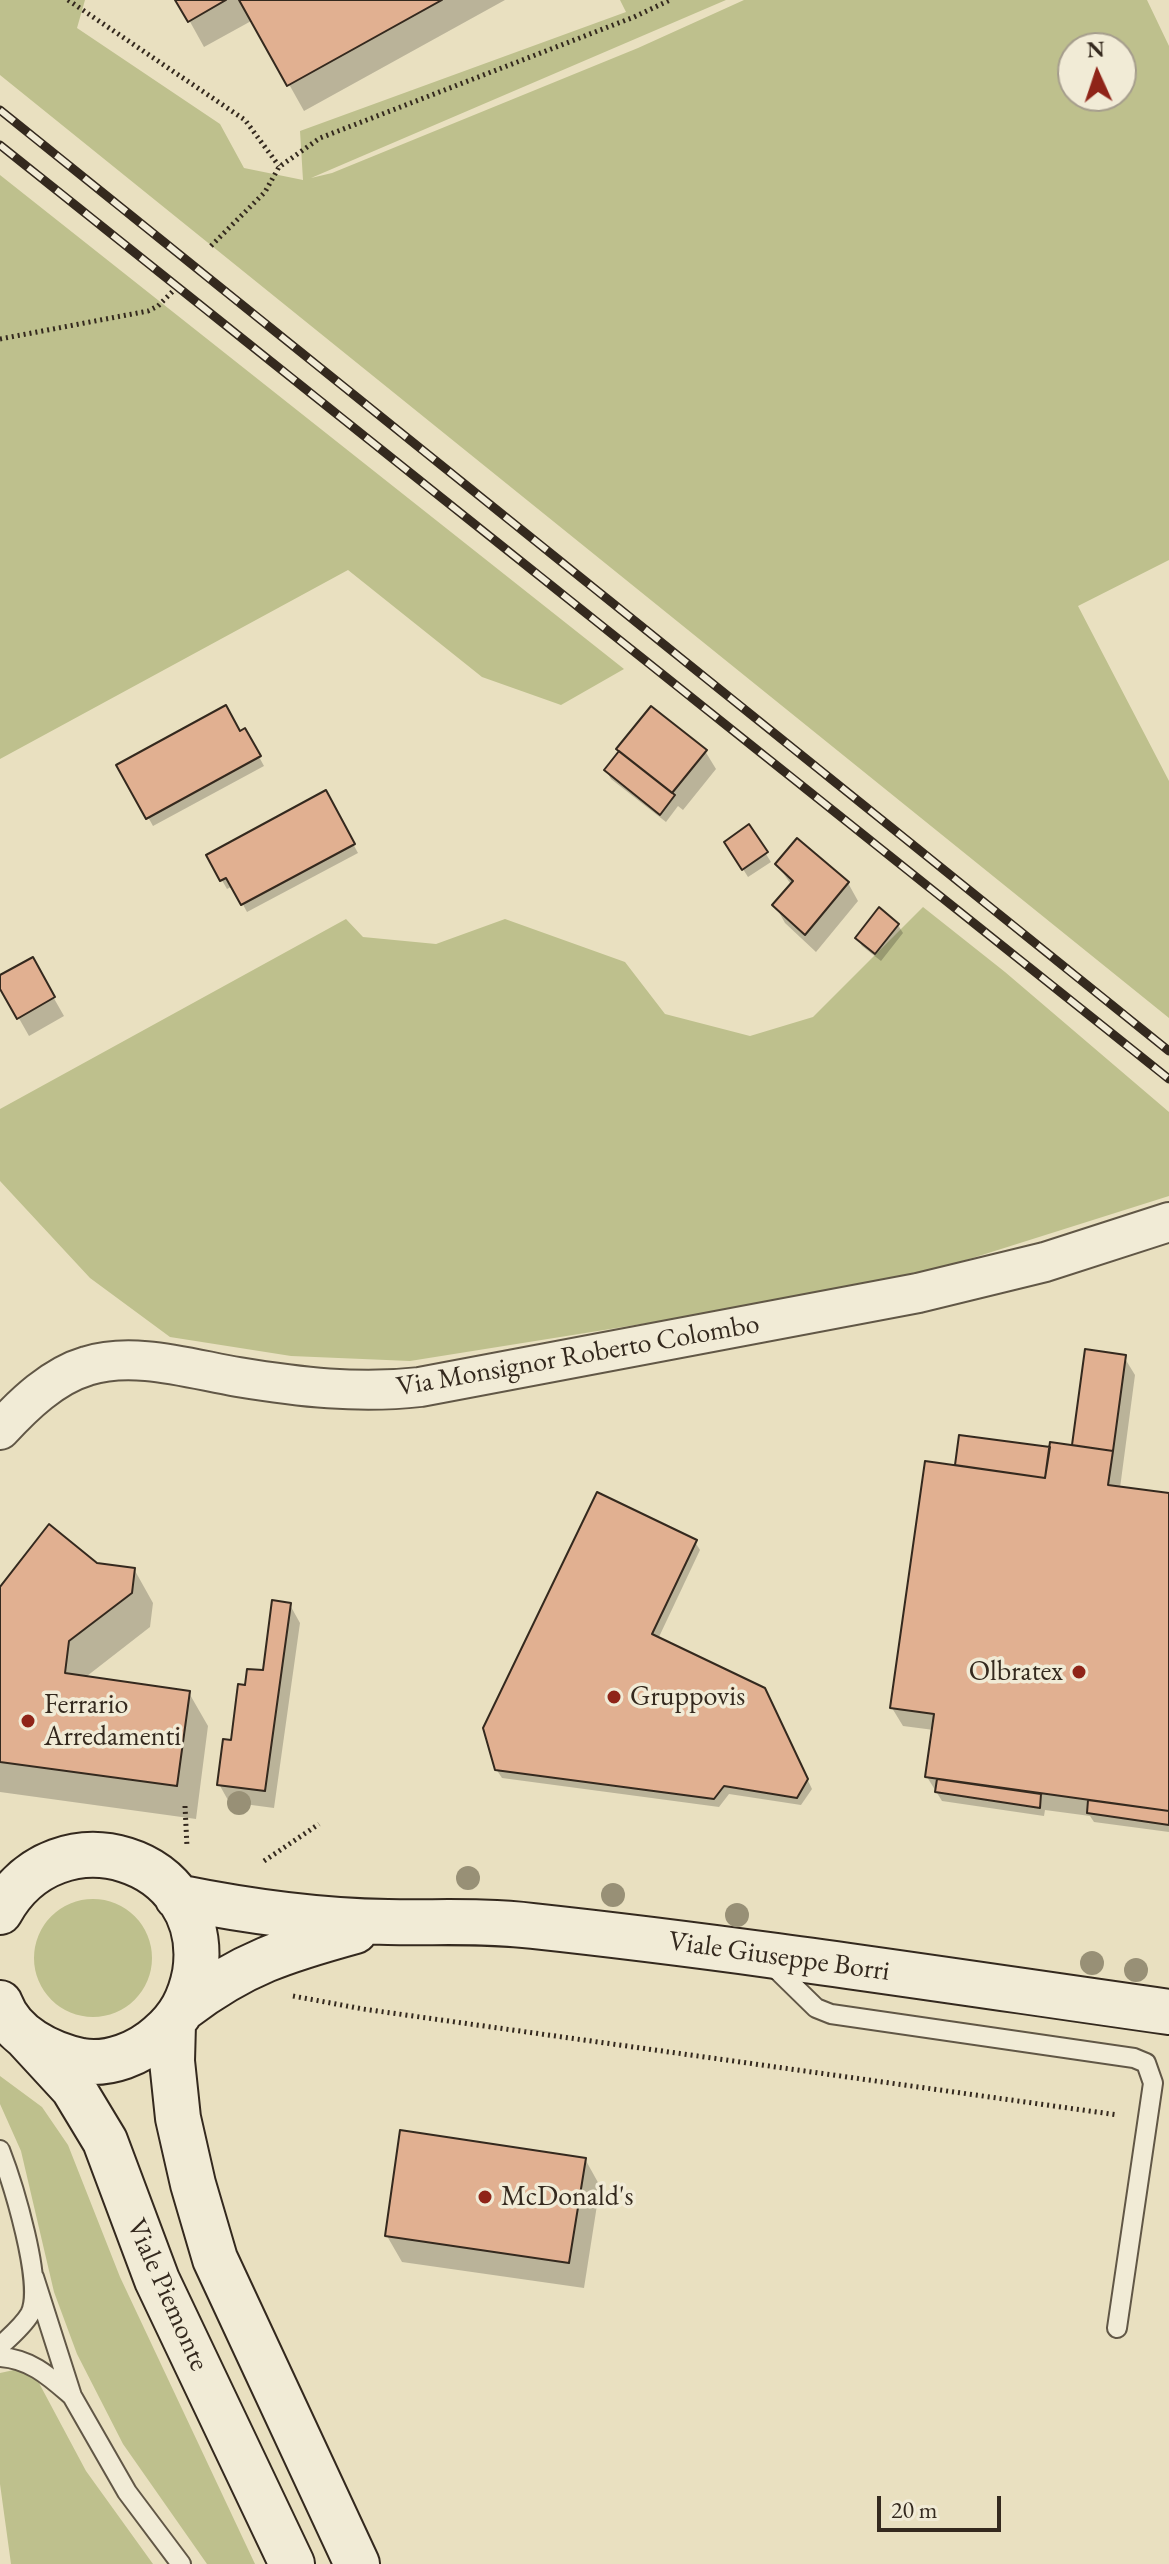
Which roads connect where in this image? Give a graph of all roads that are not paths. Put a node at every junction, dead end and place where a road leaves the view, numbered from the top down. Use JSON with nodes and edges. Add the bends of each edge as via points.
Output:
{"nodes":[{"id":1,"x":1169,"y":1222,"type":"edge"},
{"id":2,"x":0,"y":1428,"type":"edge"},
{"id":3,"x":0,"y":1857,"type":"edge"},
{"id":4,"x":60,"y":1859,"type":"junction"},
{"id":5,"x":177,"y":1897,"type":"junction"},
{"id":6,"x":0,"y":1912,"type":"edge"},
{"id":7,"x":387,"y":1923,"type":"junction"},
{"id":8,"x":760,"y":1954,"type":"junction"},
{"id":9,"x":0,"y":2003,"type":"edge"},
{"id":10,"x":1169,"y":2012,"type":"edge"},
{"id":11,"x":179,"y":2016,"type":"junction"},
{"id":12,"x":26,"y":2037,"type":"junction"},
{"id":13,"x":1169,"y":2067,"type":"edge"},
{"id":14,"x":1153,"y":2083,"type":"junction"},
{"id":15,"x":0,"y":2150,"type":"edge"},
{"id":16,"x":34,"y":2277,"type":"junction"},
{"id":17,"x":1117,"y":2328,"type":"dead end"},
{"id":18,"x":0,"y":2346,"type":"edge"},
{"id":19,"x":0,"y":2357,"type":"edge"},
{"id":20,"x":72,"y":2396,"type":"junction"},
{"id":21,"x":181,"y":2564,"type":"edge"},
{"id":22,"x":292,"y":2564,"type":"edge"},
{"id":23,"x":357,"y":2564,"type":"edge"}],
"edges":[{"from":1,"to":2,"type":"street","name":"Via Monsignor Roberto Colombo","via":[[1045,1262],[889,1300],[420,1387],[313,1388],[157,1364],[100,1363],[47,1387]]},
{"from":3,"to":4,"type":"main road"},
{"from":4,"to":5,"type":"main road","via":[[92,1853],[125,1858],[154,1873]]},
{"from":4,"to":6,"type":"main road","via":[[31,1875],[9,1895]]},
{"from":5,"to":7,"type":"main road","name":"Viale Giuseppe Borri","via":[[262,1913]]},
{"from":5,"to":11,"type":"main road","via":[[192,1925],[197,1957],[192,1989]]},
{"from":7,"to":8,"type":"main road","name":"Viale Giuseppe Borri","via":[[509,1924]]},
{"from":7,"to":11,"type":"main road","name":"Viale Giuseppe Borri","via":[[269,1956],[225,1979]]},
{"from":8,"to":10,"type":"main road","name":"Viale Giuseppe Borri"},
{"from":8,"to":14,"type":"lane","via":[[822,2012],[1134,2058],[1146,2063]]},
{"from":9,"to":12,"type":"main road","name":"Viale Giuseppe Borri"},
{"from":11,"to":12,"type":"main road","name":"Viale Giuseppe Borri","via":[[148,2045],[119,2059],[86,2062],[54,2054]]},
{"from":11,"to":23,"type":"main road","name":"Viale Piemonte","via":[[172,2061],[178,2118],[215,2259]]},
{"from":12,"to":22,"type":"main road","name":"Viale Piemonte","via":[[73,2088],[101,2134],[157,2280]]},
{"from":13,"to":14,"type":"lane"},
{"from":14,"to":17,"type":"lane"},
{"from":15,"to":16,"type":"lane"},
{"from":16,"to":18,"type":"lane","via":[[29,2315]]},
{"from":16,"to":20,"type":"lane"},
{"from":19,"to":20,"type":"lane","via":[[36,2367]]},
{"from":20,"to":21,"type":"lane","via":[[127,2492]]}]}
